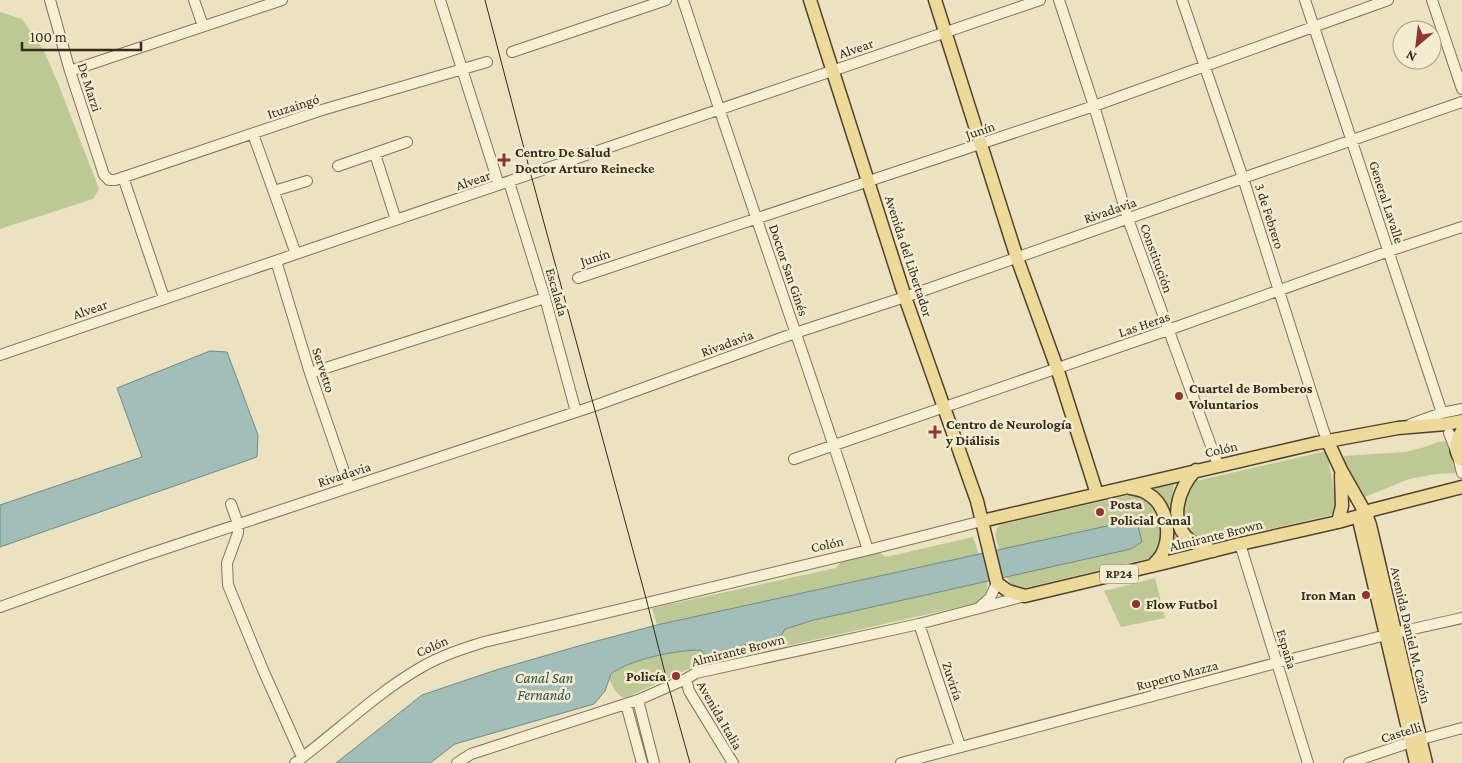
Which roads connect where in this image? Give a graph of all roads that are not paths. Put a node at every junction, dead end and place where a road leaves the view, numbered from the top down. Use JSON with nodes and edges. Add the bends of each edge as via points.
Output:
{"nodes":[{"id":1,"x":50,"y":0,"type":"edge"},
{"id":2,"x":194,"y":0,"type":"edge"},
{"id":3,"x":282,"y":0,"type":"edge"},
{"id":4,"x":440,"y":0,"type":"edge"},
{"id":5,"x":666,"y":0,"type":"edge"},
{"id":6,"x":683,"y":0,"type":"edge"},
{"id":7,"x":810,"y":0,"type":"edge"},
{"id":8,"x":935,"y":0,"type":"edge"},
{"id":9,"x":1040,"y":0,"type":"edge"},
{"id":10,"x":1059,"y":0,"type":"edge"},
{"id":11,"x":1182,"y":0,"type":"edge"},
{"id":12,"x":1305,"y":0,"type":"edge"},
{"id":13,"x":1388,"y":0,"type":"edge"},
{"id":14,"x":1432,"y":0,"type":"edge"},
{"id":15,"x":638,"y":4,"type":"edge"},
{"id":16,"x":203,"y":26,"type":"junction"},
{"id":17,"x":1314,"y":27,"type":"junction"},
{"id":18,"x":946,"y":32,"type":"junction"},
{"id":19,"x":512,"y":52,"type":"dead end"},
{"id":20,"x":487,"y":62,"type":"dead end"},
{"id":21,"x":1205,"y":66,"type":"junction"},
{"id":22,"x":461,"y":69,"type":"junction"},
{"id":23,"x":70,"y":71,"type":"junction"},
{"id":24,"x":832,"y":71,"type":"junction"},
{"id":25,"x":1462,"y":89,"type":"edge"},
{"id":26,"x":1462,"y":102,"type":"edge"},
{"id":27,"x":1094,"y":106,"type":"junction"},
{"id":28,"x":719,"y":110,"type":"junction"},
{"id":29,"x":254,"y":134,"type":"junction"},
{"id":30,"x":1352,"y":140,"type":"junction"},
{"id":31,"x":407,"y":142,"type":"dead end"},
{"id":32,"x":982,"y":144,"type":"junction"},
{"id":33,"x":375,"y":154,"type":"junction"},
{"id":34,"x":338,"y":166,"type":"dead end"},
{"id":35,"x":123,"y":177,"type":"junction"},
{"id":36,"x":1243,"y":178,"type":"junction"},
{"id":37,"x":109,"y":180,"type":"joint"},
{"id":38,"x":307,"y":181,"type":"dead end"},
{"id":39,"x":869,"y":181,"type":"junction"},
{"id":40,"x":504,"y":184,"type":"junction"},
{"id":41,"x":274,"y":191,"type":"junction"},
{"id":42,"x":756,"y":218,"type":"junction"},
{"id":43,"x":1128,"y":219,"type":"junction"},
{"id":44,"x":396,"y":220,"type":"junction"},
{"id":45,"x":1462,"y":227,"type":"edge"},
{"id":46,"x":1389,"y":251,"type":"junction"},
{"id":47,"x":296,"y":254,"type":"junction"},
{"id":48,"x":1017,"y":258,"type":"junction"},
{"id":49,"x":276,"y":261,"type":"junction"},
{"id":50,"x":578,"y":278,"type":"dead end"},
{"id":51,"x":1279,"y":290,"type":"junction"},
{"id":52,"x":905,"y":297,"type":"junction"},
{"id":53,"x":164,"y":298,"type":"junction"},
{"id":54,"x":545,"y":298,"type":"junction"},
{"id":55,"x":1168,"y":330,"type":"junction"},
{"id":56,"x":795,"y":333,"type":"junction"},
{"id":57,"x":0,"y":355,"type":"edge"},
{"id":58,"x":1057,"y":368,"type":"junction"},
{"id":59,"x":310,"y":373,"type":"junction"},
{"id":60,"x":1462,"y":403,"type":"edge"},
{"id":61,"x":944,"y":407,"type":"junction"},
{"id":62,"x":576,"y":412,"type":"junction"},
{"id":63,"x":1442,"y":413,"type":"junction"},
{"id":64,"x":1459,"y":413,"type":"edge"},
{"id":65,"x":1398,"y":428,"type":"junction"},
{"id":66,"x":1462,"y":431,"type":"edge"},
{"id":67,"x":1449,"y":433,"type":"dead end"},
{"id":68,"x":1328,"y":442,"type":"junction"},
{"id":69,"x":834,"y":444,"type":"junction"},
{"id":70,"x":1460,"y":458,"type":"edge"},
{"id":71,"x":794,"y":459,"type":"dead end"},
{"id":72,"x":1218,"y":466,"type":"junction"},
{"id":73,"x":1196,"y":470,"type":"junction"},
{"id":74,"x":1341,"y":470,"type":"junction"},
{"id":75,"x":1462,"y":473,"type":"edge"},
{"id":76,"x":349,"y":486,"type":"junction"},
{"id":77,"x":1129,"y":487,"type":"junction"},
{"id":78,"x":1462,"y":487,"type":"edge"},
{"id":79,"x":1097,"y":494,"type":"junction"},
{"id":80,"x":231,"y":504,"type":"dead end"},
{"id":81,"x":1362,"y":515,"type":"junction"},
{"id":82,"x":982,"y":521,"type":"junction"},
{"id":83,"x":1338,"y":522,"type":"junction"},
{"id":84,"x":238,"y":524,"type":"junction"},
{"id":85,"x":1240,"y":544,"type":"junction"},
{"id":86,"x":868,"y":550,"type":"junction"},
{"id":87,"x":1213,"y":550,"type":"junction"},
{"id":88,"x":1152,"y":566,"type":"junction"},
{"id":89,"x":997,"y":583,"type":"junction"},
{"id":90,"x":1025,"y":596,"type":"junction"},
{"id":91,"x":0,"y":607,"type":"edge"},
{"id":92,"x":977,"y":609,"type":"junction"},
{"id":93,"x":1462,"y":618,"type":"edge"},
{"id":94,"x":919,"y":624,"type":"junction"},
{"id":95,"x":1390,"y":634,"type":"junction"},
{"id":96,"x":1276,"y":663,"type":"junction"},
{"id":97,"x":686,"y":679,"type":"junction"},
{"id":98,"x":638,"y":700,"type":"junction"},
{"id":99,"x":626,"y":704,"type":"junction"},
{"id":100,"x":1462,"y":728,"type":"edge"},
{"id":101,"x":1416,"y":741,"type":"junction"},
{"id":102,"x":960,"y":746,"type":"junction"},
{"id":103,"x":299,"y":760,"type":"edge"},
{"id":104,"x":457,"y":763,"type":"edge"},
{"id":105,"x":642,"y":763,"type":"edge"},
{"id":106,"x":654,"y":763,"type":"edge"},
{"id":107,"x":733,"y":763,"type":"edge"},
{"id":108,"x":901,"y":763,"type":"edge"},
{"id":109,"x":1308,"y":763,"type":"edge"},
{"id":110,"x":1349,"y":763,"type":"edge"},
{"id":111,"x":1416,"y":763,"type":"edge"},
{"id":112,"x":1426,"y":763,"type":"edge"}],
"edges":[{"from":1,"to":23,"type":"street","name":"De Marzi"},
{"from":2,"to":16,"type":"street"},
{"from":3,"to":16,"type":"street"},
{"from":4,"to":22,"type":"street","name":"Escalada"},
{"from":5,"to":15,"type":"street"},
{"from":6,"to":28,"type":"street","name":"Doctor San Ginés"},
{"from":7,"to":24,"type":"main road","name":"Avenida del Libertador"},
{"from":8,"to":18,"type":"main road"},
{"from":9,"to":18,"type":"street","name":"Alvear"},
{"from":10,"to":27,"type":"street","name":"Constitución"},
{"from":11,"to":21,"type":"street","name":"3 de Febrero"},
{"from":12,"to":17,"type":"street","name":"General Lavalle"},
{"from":13,"to":17,"type":"street","name":"Junín"},
{"from":14,"to":25,"type":"street"},
{"from":15,"to":19,"type":"street"},
{"from":16,"to":23,"type":"street"},
{"from":17,"to":21,"type":"street","name":"Junín"},
{"from":17,"to":30,"type":"street","name":"General Lavalle"},
{"from":18,"to":24,"type":"street","name":"Alvear"},
{"from":18,"to":32,"type":"main road"},
{"from":20,"to":22,"type":"street","name":"Ituzaingó"},
{"from":21,"to":27,"type":"street","name":"Junín"},
{"from":21,"to":36,"type":"street","name":"3 de Febrero"},
{"from":22,"to":29,"type":"street","name":"Ituzaingó","via":[[322,110]]},
{"from":22,"to":40,"type":"street","name":"Escalada"},
{"from":23,"to":37,"type":"street","name":"De Marzi","via":[[104,175]]},
{"from":24,"to":28,"type":"street","name":"Alvear"},
{"from":24,"to":39,"type":"main road","name":"Avenida del Libertador"},
{"from":26,"to":30,"type":"street","name":"Rivadavia"},
{"from":27,"to":32,"type":"street","name":"Junín"},
{"from":27,"to":43,"type":"street","name":"Constitución"},
{"from":28,"to":40,"type":"street","name":"Alvear"},
{"from":28,"to":42,"type":"street","name":"Doctor San Ginés"},
{"from":29,"to":35,"type":"street","name":"Ituzaingó"},
{"from":29,"to":41,"type":"street"},
{"from":30,"to":36,"type":"street","name":"Rivadavia"},
{"from":30,"to":46,"type":"street","name":"General Lavalle"},
{"from":31,"to":33,"type":"street"},
{"from":32,"to":39,"type":"street","name":"Junín"},
{"from":32,"to":48,"type":"main road"},
{"from":33,"to":34,"type":"street"},
{"from":33,"to":44,"type":"street"},
{"from":35,"to":37,"type":"street","name":"Ituzaingó"},
{"from":35,"to":53,"type":"street"},
{"from":36,"to":43,"type":"street","name":"Rivadavia"},
{"from":36,"to":51,"type":"street","name":"3 de Febrero"},
{"from":38,"to":41,"type":"street"},
{"from":39,"to":42,"type":"street","name":"Junín"},
{"from":39,"to":52,"type":"main road","name":"Avenida del Libertador"},
{"from":40,"to":44,"type":"street","name":"Alvear"},
{"from":40,"to":54,"type":"street","name":"Escalada"},
{"from":41,"to":47,"type":"street"},
{"from":42,"to":50,"type":"street","name":"Junín"},
{"from":42,"to":56,"type":"street","name":"Doctor San Ginés"},
{"from":43,"to":48,"type":"street","name":"Rivadavia"},
{"from":43,"to":55,"type":"street","name":"Constitución"},
{"from":44,"to":47,"type":"street","name":"Alvear"},
{"from":45,"to":46,"type":"street","name":"Las Heras"},
{"from":46,"to":51,"type":"street","name":"Las Heras"},
{"from":46,"to":63,"type":"street","name":"General Lavalle"},
{"from":47,"to":49,"type":"street","name":"Alvear"},
{"from":48,"to":52,"type":"street","name":"Rivadavia"},
{"from":48,"to":58,"type":"main road"},
{"from":49,"to":53,"type":"street","name":"Alvear"},
{"from":49,"to":59,"type":"street","name":"Servetto"},
{"from":51,"to":55,"type":"street","name":"Las Heras"},
{"from":51,"to":68,"type":"street","name":"3 de Febrero"},
{"from":52,"to":56,"type":"street","name":"Rivadavia"},
{"from":52,"to":61,"type":"main road","name":"Avenida del Libertador"},
{"from":53,"to":57,"type":"street","name":"Alvear"},
{"from":54,"to":59,"type":"street"},
{"from":54,"to":62,"type":"street","name":"Escalada"},
{"from":55,"to":58,"type":"street","name":"Las Heras"},
{"from":55,"to":72,"type":"street","name":"Constitución"},
{"from":56,"to":62,"type":"street","name":"Rivadavia"},
{"from":56,"to":69,"type":"street","name":"Doctor San Ginés"},
{"from":58,"to":61,"type":"street","name":"Las Heras"},
{"from":58,"to":79,"type":"main road"},
{"from":59,"to":76,"type":"street","name":"Servetto"},
{"from":60,"to":64,"type":"street"},
{"from":61,"to":69,"type":"street","name":"Las Heras"},
{"from":61,"to":82,"type":"main road","name":"Avenida del Libertador"},
{"from":62,"to":76,"type":"street","name":"Rivadavia"},
{"from":63,"to":64,"type":"street","name":"Colón"},
{"from":63,"to":65,"type":"street","name":"Colón"},
{"from":64,"to":65,"type":"main road","name":"Colón","via":[[1446,424]]},
{"from":65,"to":68,"type":"main road","name":"Colón"},
{"from":66,"to":70,"type":"main road","via":[[1456,450]]},
{"from":67,"to":70,"type":"street"},
{"from":68,"to":72,"type":"main road","name":"Colón"},
{"from":68,"to":74,"type":"main road","name":"Avenida Daniel M. Cazón"},
{"from":69,"to":71,"type":"street","name":"Las Heras"},
{"from":69,"to":86,"type":"street","name":"Doctor San Ginés"},
{"from":70,"to":75,"type":"street"},
{"from":72,"to":73,"type":"main road","name":"Colón"},
{"from":73,"to":77,"type":"main road","name":"Colón"},
{"from":73,"to":87,"type":"main road","via":[[1179,497],[1178,521],[1189,540]]},
{"from":74,"to":81,"type":"main road","name":"Avenida Daniel M. Cazón"},
{"from":74,"to":83,"type":"main road","via":[[1342,506]]},
{"from":76,"to":84,"type":"street","name":"Rivadavia"},
{"from":77,"to":79,"type":"main road","name":"Colón"},
{"from":77,"to":88,"type":"main road","number":"RP24","via":[[1148,493],[1165,517],[1167,539],[1161,556]]},
{"from":78,"to":81,"type":"main road","name":"Almirante Brown","number":"RP24"},
{"from":79,"to":82,"type":"main road","name":"Colón"},
{"from":80,"to":84,"type":"street"},
{"from":81,"to":83,"type":"main road","name":"Almirante Brown","number":"RP24"},
{"from":81,"to":95,"type":"main road","name":"Avenida Daniel M. Cazón"},
{"from":82,"to":86,"type":"street","name":"Colón"},
{"from":82,"to":89,"type":"main road","name":"Avenida del Libertador"},
{"from":83,"to":85,"type":"main road","name":"Almirante Brown","number":"RP24"},
{"from":84,"to":91,"type":"street","name":"Rivadavia"},
{"from":84,"to":103,"type":"street","via":[[227,563],[228,585]]},
{"from":85,"to":87,"type":"main road","name":"Almirante Brown","number":"RP24"},
{"from":85,"to":96,"type":"street","name":"España"},
{"from":86,"to":103,"type":"street","name":"Colón","via":[[484,642],[447,655],[398,681]]},
{"from":87,"to":88,"type":"main road","name":"Almirante Brown","number":"RP24"},
{"from":88,"to":90,"type":"main road","name":"Almirante Brown","number":"RP24"},
{"from":89,"to":90,"type":"main road","via":[[1008,592]]},
{"from":89,"to":92,"type":"street","via":[[990,598]]},
{"from":90,"to":92,"type":"street","name":"Almirante Brown"},
{"from":92,"to":94,"type":"street","name":"Almirante Brown"},
{"from":93,"to":95,"type":"street","name":"Ruperto Mazza"},
{"from":94,"to":97,"type":"street","name":"Almirante Brown","via":[[696,673]]},
{"from":94,"to":102,"type":"street","name":"Zuviría"},
{"from":95,"to":96,"type":"street","name":"Ruperto Mazza"},
{"from":95,"to":101,"type":"main road","name":"Avenida Daniel M. Cazón"},
{"from":96,"to":102,"type":"street","name":"Ruperto Mazza"},
{"from":96,"to":109,"type":"street","name":"España"},
{"from":97,"to":98,"type":"street","name":"Almirante Brown"},
{"from":97,"to":107,"type":"street","name":"Avenida Italia","via":[[689,691]]},
{"from":98,"to":99,"type":"street","name":"Almirante Brown"},
{"from":98,"to":106,"type":"street"},
{"from":99,"to":104,"type":"street","name":"Almirante Brown","via":[[471,754]]},
{"from":99,"to":105,"type":"street"},
{"from":100,"to":101,"type":"street","name":"Castelli"},
{"from":101,"to":110,"type":"street","name":"Castelli"},
{"from":101,"to":111,"type":"main road","name":"Avenida Daniel M. Cazón"},
{"from":101,"to":112,"type":"main road","name":"Avenida Daniel M. Cazón"},
{"from":102,"to":108,"type":"street","name":"Ruperto Mazza"}]}
